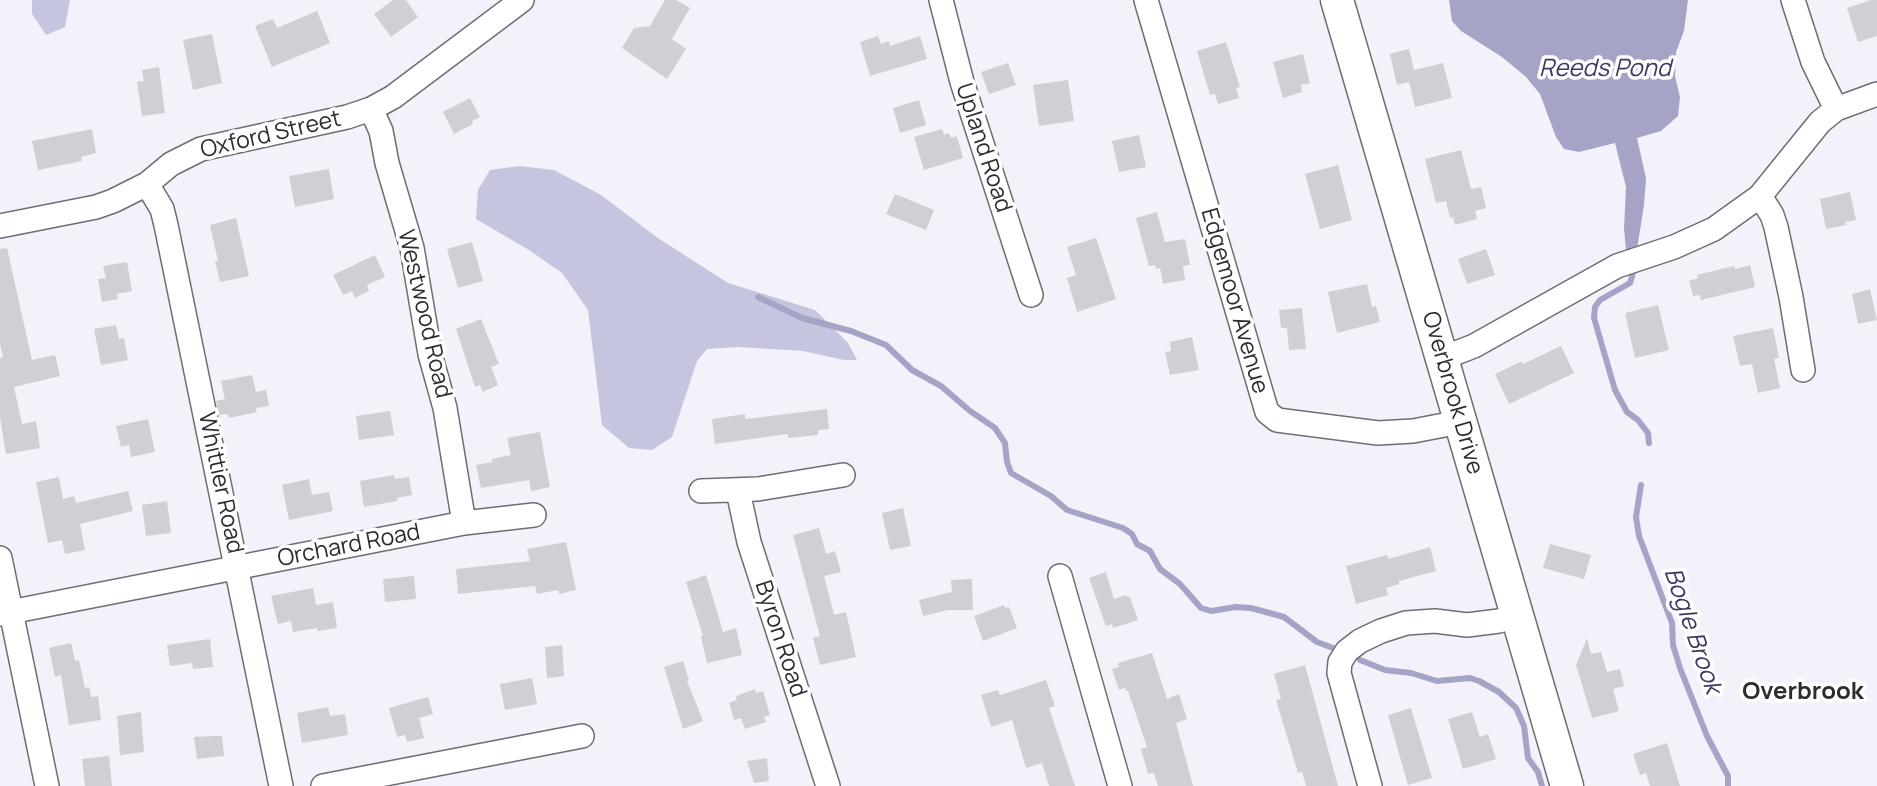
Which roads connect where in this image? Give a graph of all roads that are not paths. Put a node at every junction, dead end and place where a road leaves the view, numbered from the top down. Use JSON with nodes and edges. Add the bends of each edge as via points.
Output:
{"nodes":[{"id":1,"x":522,"y":0,"type":"edge"},
{"id":2,"x":941,"y":0,"type":"edge"},
{"id":3,"x":1146,"y":0,"type":"edge"},
{"id":4,"x":1337,"y":0,"type":"edge"},
{"id":5,"x":1793,"y":0,"type":"edge"},
{"id":6,"x":1877,"y":94,"type":"edge"},
{"id":7,"x":371,"y":109,"type":"junction"},
{"id":8,"x":1836,"y":109,"type":"junction"},
{"id":9,"x":147,"y":184,"type":"junction"},
{"id":10,"x":1760,"y":196,"type":"junction"},
{"id":11,"x":0,"y":226,"type":"edge"},
{"id":12,"x":1031,"y":295,"type":"dead end"},
{"id":13,"x":1443,"y":358,"type":"junction"},
{"id":14,"x":1803,"y":370,"type":"dead end"},
{"id":15,"x":1460,"y":422,"type":"junction"},
{"id":16,"x":843,"y":475,"type":"dead end"},
{"id":17,"x":701,"y":491,"type":"dead end"},
{"id":18,"x":738,"y":491,"type":"junction"},
{"id":19,"x":534,"y":515,"type":"dead end"},
{"id":20,"x":464,"y":523,"type":"junction"},
{"id":21,"x":0,"y":558,"type":"edge"},
{"id":22,"x":238,"y":567,"type":"junction"},
{"id":23,"x":1060,"y":576,"type":"dead end"},
{"id":24,"x":5,"y":613,"type":"edge"},
{"id":25,"x":1517,"y":615,"type":"junction"},
{"id":26,"x":582,"y":736,"type":"dead end"},
{"id":27,"x":47,"y":786,"type":"edge"},
{"id":28,"x":281,"y":786,"type":"edge"},
{"id":29,"x":323,"y":786,"type":"edge"},
{"id":30,"x":828,"y":786,"type":"edge"},
{"id":31,"x":1119,"y":786,"type":"edge"},
{"id":32,"x":1370,"y":786,"type":"edge"},
{"id":33,"x":1567,"y":786,"type":"edge"}],
"edges":[{"from":1,"to":7,"type":"street","name":"Oxford Street"},
{"from":2,"to":12,"type":"street","name":"Upland Road","via":[[962,82]]},
{"from":3,"to":15,"type":"street","name":"Edgemoor Avenue","via":[[1267,412],[1278,420],[1378,433]]},
{"from":4,"to":13,"type":"street","name":"Overbrook Drive"},
{"from":5,"to":8,"type":"street","via":[[1813,62]]},
{"from":6,"to":8,"type":"street"},
{"from":7,"to":9,"type":"street","name":"Oxford Street","via":[[201,149],[171,164]]},
{"from":7,"to":20,"type":"street","name":"Westwood Road","via":[[381,131],[411,248]]},
{"from":8,"to":10,"type":"street","via":[[1806,138]]},
{"from":9,"to":11,"type":"street","name":"Oxford Street","via":[[96,206]]},
{"from":9,"to":22,"type":"street","name":"Whittier Road","via":[[166,225]]},
{"from":10,"to":13,"type":"street","via":[[1714,229],[1610,270],[1474,346]]},
{"from":10,"to":14,"type":"street","via":[[1776,227]]},
{"from":13,"to":15,"type":"street","name":"Overbrook Drive"},
{"from":15,"to":25,"type":"street","name":"Overbrook Drive"},
{"from":16,"to":18,"type":"street"},
{"from":17,"to":18,"type":"street"},
{"from":18,"to":30,"type":"street","name":"Byron Road","via":[[749,542]]},
{"from":19,"to":20,"type":"street","name":"Orchard Road"},
{"from":20,"to":22,"type":"street","name":"Orchard Road"},
{"from":21,"to":24,"type":"street"},
{"from":22,"to":24,"type":"street","name":"Orchard Road"},
{"from":22,"to":28,"type":"street","name":"Whittier Road"},
{"from":23,"to":31,"type":"street"},
{"from":24,"to":27,"type":"street"},
{"from":25,"to":32,"type":"street","via":[[1467,625],[1406,623],[1347,651],[1339,673]]},
{"from":25,"to":33,"type":"street","name":"Overbrook Drive"},
{"from":26,"to":29,"type":"street"}]}
